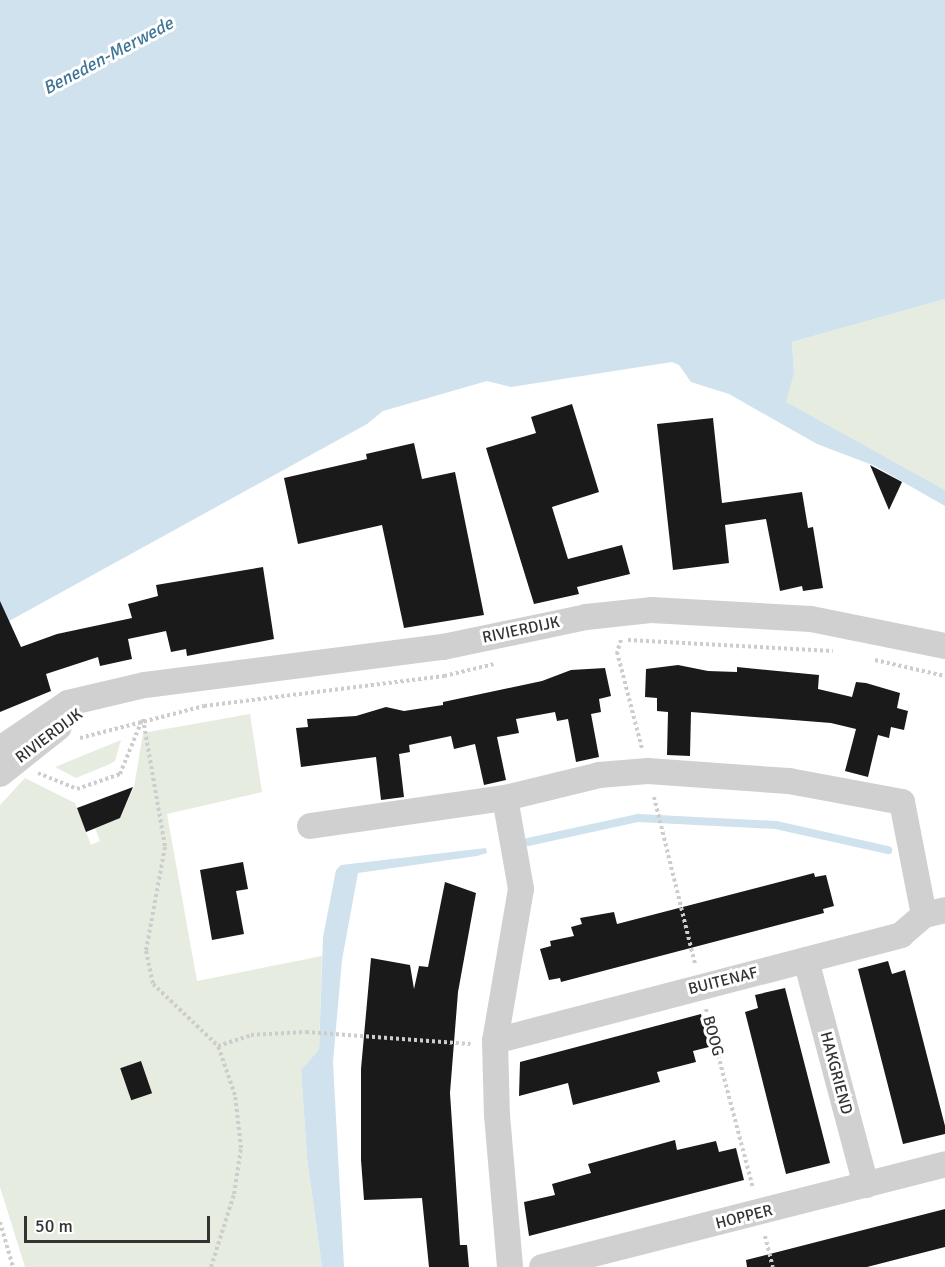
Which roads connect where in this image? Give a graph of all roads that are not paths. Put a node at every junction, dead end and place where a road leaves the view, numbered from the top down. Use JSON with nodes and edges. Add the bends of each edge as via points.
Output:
{"nodes":[{"id":1,"x":945,"y":646,"type":"edge"},
{"id":2,"x":98,"y":699,"type":"junction"},
{"id":3,"x":0,"y":748,"type":"edge"},
{"id":4,"x":0,"y":774,"type":"edge"},
{"id":5,"x":505,"y":798,"type":"junction"},
{"id":6,"x":310,"y":826,"type":"dead end"},
{"id":7,"x":934,"y":912,"type":"edge"},
{"id":8,"x":806,"y":960,"type":"junction"},
{"id":9,"x":495,"y":1041,"type":"junction"},
{"id":10,"x":945,"y":1164,"type":"edge"},
{"id":11,"x":866,"y":1185,"type":"junction"},
{"id":12,"x":510,"y":1267,"type":"edge"},
{"id":13,"x":542,"y":1267,"type":"edge"}],
"edges":[{"from":1,"to":2,"type":"street","name":"RIVIERDIJK","via":[[811,620],[651,610],[586,617],[443,647],[145,685]]},
{"from":2,"to":3,"type":"street","name":"RIVIERDIJK","via":[[68,703]]},
{"from":2,"to":4,"type":"street","name":"RIVIERDIJK","via":[[26,750]]},
{"from":5,"to":6,"type":"street"},
{"from":5,"to":7,"type":"street","via":[[599,775],[648,771],[789,781],[902,802]]},
{"from":5,"to":9,"type":"street","via":[[521,889]]},
{"from":7,"to":8,"type":"street","name":"BUITENAF","via":[[901,935]]},
{"from":8,"to":9,"type":"street","name":"BUITENAF"},
{"from":8,"to":11,"type":"street","name":"HAKGRIEND"},
{"from":9,"to":12,"type":"street"},
{"from":10,"to":11,"type":"street","name":"HOPPER"},
{"from":11,"to":13,"type":"street","name":"HOPPER"}]}
